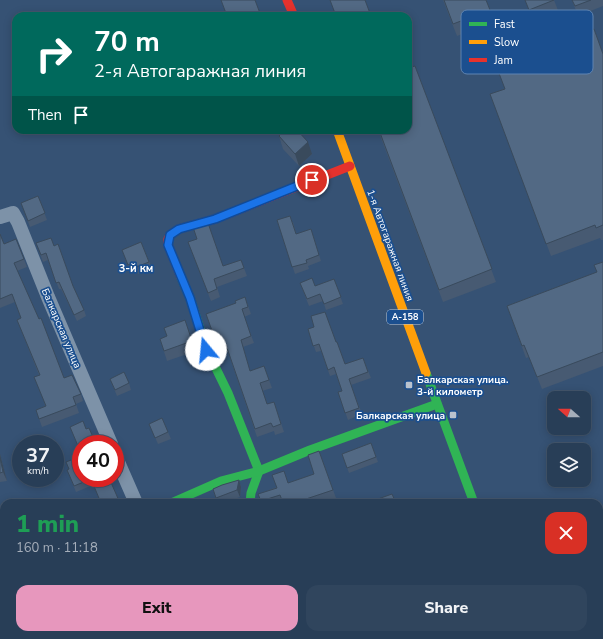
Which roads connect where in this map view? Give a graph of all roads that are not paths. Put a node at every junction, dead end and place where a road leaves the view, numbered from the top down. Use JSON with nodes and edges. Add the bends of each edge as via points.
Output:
{"nodes":[{"id":1,"x":288,"y":0,"type":"edge"},
{"id":2,"x":292,"y":12,"type":"edge"},
{"id":3,"x":338,"y":134,"type":"edge"},
{"id":4,"x":350,"y":166,"type":"junction"},
{"id":5,"x":6,"y":215,"type":"edge"},
{"id":6,"x":437,"y":404,"type":"junction"},
{"id":7,"x":106,"y":435,"type":"edge"},
{"id":8,"x":259,"y":471,"type":"junction"},
{"id":9,"x":124,"y":476,"type":"edge"},
{"id":10,"x":134,"y":499,"type":"edge"},
{"id":11,"x":181,"y":499,"type":"edge"},
{"id":12,"x":250,"y":499,"type":"edge"},
{"id":13,"x":473,"y":499,"type":"edge"}],
"edges":[{"from":1,"to":2,"type":"street"},
{"from":3,"to":4,"type":"street","name":"1-я Автогаражная линия","number":"А-158"},
{"from":4,"to":6,"type":"street","name":"1-я Автогаражная линия","number":"А-158"},
{"from":4,"to":8,"type":"street","via":[[215,219],[179,229],[168,239],[171,254],[190,298],[206,350],[228,393]]},
{"from":5,"to":7,"type":"street","name":"Балкарская улица","via":[[18,222]]},
{"from":6,"to":8,"type":"street"},
{"from":6,"to":13,"type":"street","name":"1-я Автогаражная линия","number":"А-158"},
{"from":8,"to":11,"type":"street","via":[[221,481]]},
{"from":8,"to":12,"type":"street"},
{"from":9,"to":10,"type":"street"}]}
